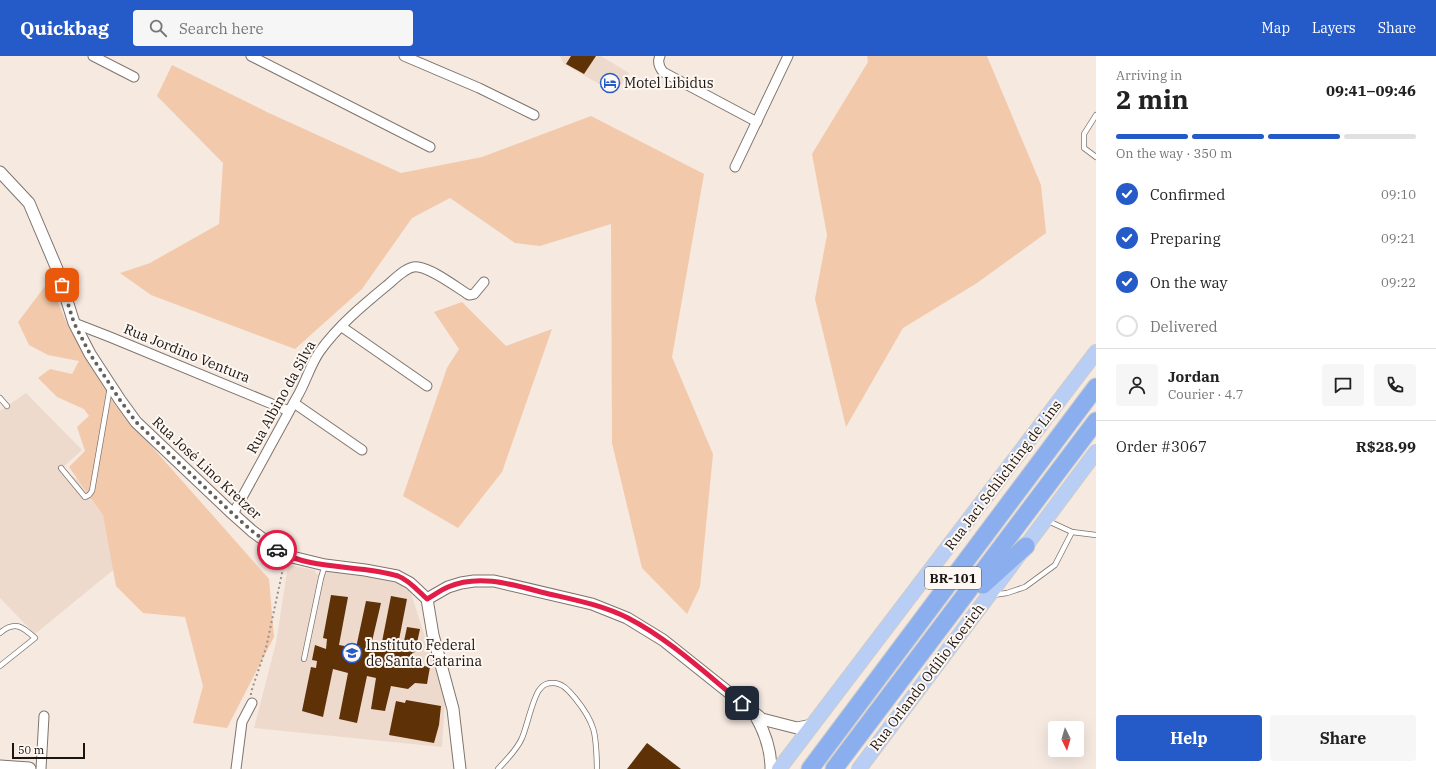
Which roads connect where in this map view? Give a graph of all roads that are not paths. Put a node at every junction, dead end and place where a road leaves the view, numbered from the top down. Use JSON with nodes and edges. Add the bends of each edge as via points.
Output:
{"nodes":[{"id":1,"x":93,"y":56,"type":"edge"},
{"id":2,"x":251,"y":56,"type":"edge"},
{"id":3,"x":404,"y":56,"type":"edge"},
{"id":4,"x":660,"y":56,"type":"edge"},
{"id":5,"x":788,"y":56,"type":"edge"},
{"id":6,"x":134,"y":77,"type":"dead end"},
{"id":7,"x":534,"y":115,"type":"dead end"},
{"id":8,"x":1096,"y":115,"type":"edge"},
{"id":9,"x":757,"y":122,"type":"junction"},
{"id":10,"x":430,"y":147,"type":"dead end"},
{"id":11,"x":1096,"y":157,"type":"edge"},
{"id":12,"x":735,"y":167,"type":"dead end"},
{"id":13,"x":0,"y":172,"type":"edge"},
{"id":14,"x":484,"y":282,"type":"dead end"},
{"id":15,"x":74,"y":323,"type":"junction"},
{"id":16,"x":342,"y":327,"type":"junction"},
{"id":17,"x":1096,"y":352,"type":"edge"},
{"id":18,"x":110,"y":386,"type":"junction"},
{"id":19,"x":428,"y":386,"type":"dead end"},
{"id":20,"x":1096,"y":387,"type":"edge"},
{"id":21,"x":0,"y":398,"type":"edge"},
{"id":22,"x":7,"y":406,"type":"dead end"},
{"id":23,"x":291,"y":407,"type":"junction"},
{"id":24,"x":1096,"y":421,"type":"edge"},
{"id":25,"x":362,"y":450,"type":"dead end"},
{"id":26,"x":1096,"y":452,"type":"edge"},
{"id":27,"x":61,"y":468,"type":"dead end"},
{"id":28,"x":233,"y":514,"type":"junction"},
{"id":29,"x":1045,"y":520,"type":"junction"},
{"id":30,"x":1072,"y":532,"type":"junction"},
{"id":31,"x":1096,"y":535,"type":"edge"},
{"id":32,"x":1026,"y":546,"type":"junction"},
{"id":33,"x":325,"y":565,"type":"junction"},
{"id":34,"x":988,"y":595,"type":"junction"},
{"id":35,"x":427,"y":599,"type":"junction"},
{"id":36,"x":951,"y":615,"type":"junction"},
{"id":37,"x":0,"y":633,"type":"edge"},
{"id":38,"x":304,"y":659,"type":"dead end"},
{"id":39,"x":0,"y":666,"type":"edge"},
{"id":40,"x":252,"y":703,"type":"road end"},
{"id":41,"x":753,"y":712,"type":"junction"},
{"id":42,"x":44,"y":716,"type":"dead end"},
{"id":43,"x":812,"y":725,"type":"junction"},
{"id":44,"x":0,"y":767,"type":"edge"},
{"id":45,"x":29,"y":769,"type":"edge"},
{"id":46,"x":41,"y":769,"type":"edge"},
{"id":47,"x":236,"y":769,"type":"edge"},
{"id":48,"x":460,"y":769,"type":"edge"},
{"id":49,"x":498,"y":769,"type":"edge"},
{"id":50,"x":597,"y":769,"type":"edge"},
{"id":51,"x":771,"y":769,"type":"edge"},
{"id":52,"x":779,"y":769,"type":"edge"},
{"id":53,"x":810,"y":769,"type":"edge"},
{"id":54,"x":834,"y":769,"type":"edge"},
{"id":55,"x":859,"y":769,"type":"edge"}],
"edges":[{"from":1,"to":6,"type":"street"},
{"from":2,"to":10,"type":"street"},
{"from":3,"to":7,"type":"street"},
{"from":4,"to":9,"type":"street","via":[[660,68],[664,72]]},
{"from":5,"to":9,"type":"street"},
{"from":8,"to":11,"type":"lane","via":[[1084,134],[1084,148]]},
{"from":9,"to":12,"type":"street"},
{"from":13,"to":15,"type":"street","name":"Rua José Lino Kretzer","via":[[29,203],[57,269]]},
{"from":14,"to":16,"type":"street","name":"Rua Albino da Silva","via":[[474,294],[469,295],[435,274],[418,267],[410,268],[360,308]]},
{"from":15,"to":18,"type":"street","name":"Rua José Lino Kretzer"},
{"from":15,"to":23,"type":"street","name":"Rua Jordino Ventura"},
{"from":16,"to":19,"type":"street"},
{"from":16,"to":23,"type":"street","name":"Rua Albino da Silva","via":[[319,352]]},
{"from":17,"to":43,"type":"main road","name":"Rua Jaci Schlichting de Lins"},
{"from":18,"to":27,"type":"lane","via":[[92,491],[89,495],[85,497]]},
{"from":18,"to":28,"type":"street","name":"Rua José Lino Kretzer","via":[[136,422]]},
{"from":20,"to":53,"type":"highway","number":"BR-101"},
{"from":21,"to":22,"type":"lane"},
{"from":23,"to":25,"type":"street","name":"Rua Jordino Ventura"},
{"from":23,"to":28,"type":"street","name":"Rua Albino da Silva"},
{"from":24,"to":36,"type":"highway","number":"BR-101"},
{"from":26,"to":29,"type":"main road","name":"Rua Orlando Odílio Koerich"},
{"from":28,"to":33,"type":"street","name":"Rua José Lino Kretzer","via":[[286,555]]},
{"from":29,"to":30,"type":"lane"},
{"from":29,"to":32,"type":"main road","name":"Rua Orlando Odílio Koerich"},
{"from":30,"to":31,"type":"lane"},
{"from":30,"to":34,"type":"lane","via":[[1055,565],[1034,582],[1026,588],[1007,594]]},
{"from":32,"to":34,"type":"main road","name":"Rua Orlando Odílio Koerich"},
{"from":32,"to":36,"type":"highway"},
{"from":33,"to":35,"type":"street","name":"Rua José Lino Kretzer","via":[[398,576]]},
{"from":33,"to":38,"type":"lane","via":[[320,578]]},
{"from":34,"to":55,"type":"main road","name":"Rua Orlando Odílio Koerich"},
{"from":35,"to":41,"type":"street","via":[[461,583],[494,581],[585,602],[643,627],[663,640]]},
{"from":35,"to":48,"type":"street","via":[[433,635],[453,710]]},
{"from":36,"to":54,"type":"highway","number":"BR-101"},
{"from":37,"to":39,"type":"lane","via":[[12,626],[20,626],[35,638]]},
{"from":40,"to":47,"type":"street","via":[[242,722]]},
{"from":41,"to":43,"type":"street","via":[[762,719],[782,725],[797,728]]},
{"from":41,"to":51,"type":"street","via":[[766,736]]},
{"from":42,"to":46,"type":"street"},
{"from":43,"to":52,"type":"main road","name":"Rua Jaci Schlichting de Lins"},
{"from":44,"to":45,"type":"main road"},
{"from":49,"to":50,"type":"lane","via":[[517,748],[523,737],[539,690],[546,683],[555,683],[567,688],[586,712],[596,740]]}]}
